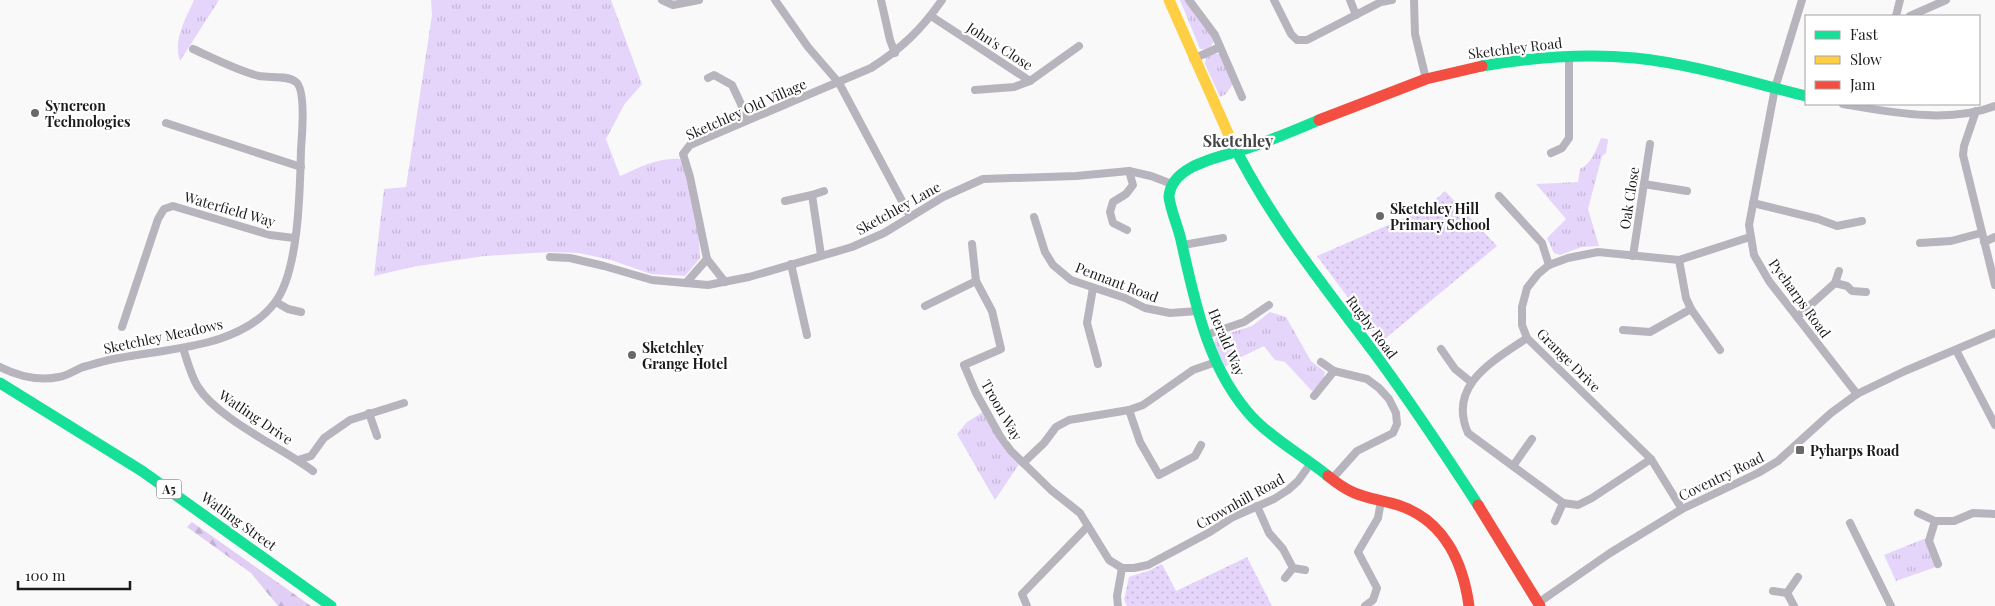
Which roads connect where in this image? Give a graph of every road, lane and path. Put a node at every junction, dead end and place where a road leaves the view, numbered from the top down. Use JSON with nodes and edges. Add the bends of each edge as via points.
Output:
{"nodes":[{"id":1,"x":662,"y":0,"type":"edge"},
{"id":2,"x":699,"y":0,"type":"edge"},
{"id":3,"x":775,"y":0,"type":"edge"},
{"id":4,"x":880,"y":0,"type":"edge"},
{"id":5,"x":942,"y":0,"type":"edge"},
{"id":6,"x":1169,"y":0,"type":"edge"},
{"id":7,"x":1189,"y":0,"type":"edge"},
{"id":8,"x":1274,"y":0,"type":"edge"},
{"id":9,"x":1350,"y":0,"type":"edge"},
{"id":10,"x":1392,"y":0,"type":"edge"},
{"id":11,"x":1414,"y":0,"type":"edge"},
{"id":12,"x":1802,"y":0,"type":"edge"},
{"id":13,"x":1900,"y":0,"type":"edge"},
{"id":14,"x":1946,"y":0,"type":"edge"},
{"id":15,"x":1356,"y":15,"type":"junction"},
{"id":16,"x":1896,"y":15,"type":"edge"},
{"id":17,"x":1912,"y":15,"type":"edge"},
{"id":18,"x":931,"y":16,"type":"junction"},
{"id":19,"x":1079,"y":46,"type":"dead end"},
{"id":20,"x":1220,"y":47,"type":"junction"},
{"id":21,"x":193,"y":49,"type":"dead end"},
{"id":22,"x":895,"y":52,"type":"junction"},
{"id":23,"x":1569,"y":56,"type":"junction"},
{"id":24,"x":1193,"y":58,"type":"junction"},
{"id":25,"x":708,"y":78,"type":"dead end"},
{"id":26,"x":1426,"y":79,"type":"junction"},
{"id":27,"x":1030,"y":81,"type":"junction"},
{"id":28,"x":839,"y":83,"type":"junction"},
{"id":29,"x":1775,"y":88,"type":"junction"},
{"id":30,"x":975,"y":90,"type":"dead end"},
{"id":31,"x":1230,"y":94,"type":"dead end"},
{"id":32,"x":1805,"y":96,"type":"edge"},
{"id":33,"x":1854,"y":105,"type":"edge"},
{"id":34,"x":1995,"y":106,"type":"edge"},
{"id":35,"x":1886,"y":108,"type":"edge"},
{"id":36,"x":1976,"y":111,"type":"junction"},
{"id":37,"x":748,"y":119,"type":"junction"},
{"id":38,"x":166,"y":123,"type":"dead end"},
{"id":39,"x":1650,"y":144,"type":"dead end"},
{"id":40,"x":1237,"y":151,"type":"junction"},
{"id":41,"x":1551,"y":153,"type":"dead end"},
{"id":42,"x":300,"y":167,"type":"junction"},
{"id":43,"x":1129,"y":171,"type":"junction"},
{"id":44,"x":1172,"y":184,"type":"junction"},
{"id":45,"x":1644,"y":184,"type":"junction"},
{"id":46,"x":824,"y":191,"type":"dead end"},
{"id":47,"x":1687,"y":191,"type":"dead end"},
{"id":48,"x":812,"y":195,"type":"junction"},
{"id":49,"x":1499,"y":196,"type":"dead end"},
{"id":50,"x":785,"y":201,"type":"dead end"},
{"id":51,"x":1752,"y":203,"type":"junction"},
{"id":52,"x":910,"y":216,"type":"junction"},
{"id":53,"x":1034,"y":217,"type":"dead end"},
{"id":54,"x":1862,"y":221,"type":"dead end"},
{"id":55,"x":1128,"y":230,"type":"dead end"},
{"id":56,"x":1981,"y":233,"type":"junction"},
{"id":57,"x":1750,"y":237,"type":"junction"},
{"id":58,"x":1995,"y":237,"type":"edge"},
{"id":59,"x":294,"y":238,"type":"junction"},
{"id":60,"x":1223,"y":238,"type":"dead end"},
{"id":61,"x":1984,"y":242,"type":"junction"},
{"id":62,"x":1920,"y":243,"type":"dead end"},
{"id":63,"x":972,"y":244,"type":"dead end"},
{"id":64,"x":1183,"y":245,"type":"junction"},
{"id":65,"x":822,"y":254,"type":"junction"},
{"id":66,"x":1633,"y":256,"type":"junction"},
{"id":67,"x":550,"y":257,"type":"dead end"},
{"id":68,"x":708,"y":259,"type":"junction"},
{"id":69,"x":1679,"y":260,"type":"junction"},
{"id":70,"x":790,"y":264,"type":"junction"},
{"id":71,"x":1550,"y":265,"type":"junction"},
{"id":72,"x":1839,"y":271,"type":"dead end"},
{"id":73,"x":976,"y":281,"type":"junction"},
{"id":74,"x":726,"y":282,"type":"junction"},
{"id":75,"x":686,"y":283,"type":"junction"},
{"id":76,"x":1835,"y":283,"type":"junction"},
{"id":77,"x":1995,"y":285,"type":"edge"},
{"id":78,"x":1093,"y":288,"type":"junction"},
{"id":79,"x":1866,"y":292,"type":"dead end"},
{"id":80,"x":276,"y":302,"type":"junction"},
{"id":81,"x":1269,"y":305,"type":"dead end"},
{"id":82,"x":925,"y":306,"type":"dead end"},
{"id":83,"x":1691,"y":309,"type":"junction"},
{"id":84,"x":1198,"y":311,"type":"junction"},
{"id":85,"x":301,"y":312,"type":"dead end"},
{"id":86,"x":1797,"y":317,"type":"junction"},
{"id":87,"x":122,"y":327,"type":"dead end"},
{"id":88,"x":1623,"y":330,"type":"dead end"},
{"id":89,"x":1995,"y":333,"type":"edge"},
{"id":90,"x":807,"y":335,"type":"dead end"},
{"id":91,"x":1206,"y":336,"type":"junction"},
{"id":92,"x":1527,"y":338,"type":"junction"},
{"id":93,"x":183,"y":348,"type":"junction"},
{"id":94,"x":1441,"y":349,"type":"dead end"},
{"id":95,"x":1720,"y":350,"type":"dead end"},
{"id":96,"x":1956,"y":350,"type":"junction"},
{"id":97,"x":1216,"y":362,"type":"junction"},
{"id":98,"x":1321,"y":362,"type":"dead end"},
{"id":99,"x":1098,"y":364,"type":"dead end"},
{"id":100,"x":0,"y":367,"type":"edge"},
{"id":101,"x":1334,"y":371,"type":"junction"},
{"id":102,"x":1470,"y":382,"type":"junction"},
{"id":103,"x":0,"y":383,"type":"edge"},
{"id":104,"x":1857,"y":394,"type":"junction"},
{"id":105,"x":1314,"y":396,"type":"dead end"},
{"id":106,"x":404,"y":402,"type":"dead end"},
{"id":107,"x":1129,"y":410,"type":"junction"},
{"id":108,"x":369,"y":413,"type":"junction"},
{"id":109,"x":1995,"y":426,"type":"edge"},
{"id":110,"x":377,"y":436,"type":"dead end"},
{"id":111,"x":1532,"y":439,"type":"dead end"},
{"id":112,"x":1201,"y":445,"type":"dead end"},
{"id":113,"x":1651,"y":459,"type":"junction"},
{"id":114,"x":298,"y":460,"type":"junction"},
{"id":115,"x":1023,"y":463,"type":"junction"},
{"id":116,"x":1311,"y":463,"type":"junction"},
{"id":117,"x":1513,"y":466,"type":"junction"},
{"id":118,"x":313,"y":471,"type":"dead end"},
{"id":119,"x":1332,"y":479,"type":"junction"},
{"id":120,"x":1381,"y":501,"type":"junction"},
{"id":121,"x":1563,"y":503,"type":"junction"},
{"id":122,"x":1257,"y":506,"type":"junction"},
{"id":123,"x":1682,"y":509,"type":"junction"},
{"id":124,"x":1918,"y":513,"type":"dead end"},
{"id":125,"x":1995,"y":514,"type":"edge"},
{"id":126,"x":1555,"y":521,"type":"dead end"},
{"id":127,"x":1935,"y":521,"type":"junction"},
{"id":128,"x":1850,"y":523,"type":"dead end"},
{"id":129,"x":1088,"y":526,"type":"junction"},
{"id":130,"x":1938,"y":564,"type":"dead end"},
{"id":131,"x":1122,"y":568,"type":"junction"},
{"id":132,"x":1293,"y":568,"type":"junction"},
{"id":133,"x":1305,"y":570,"type":"dead end"},
{"id":134,"x":1798,"y":577,"type":"dead end"},
{"id":135,"x":1285,"y":578,"type":"dead end"},
{"id":136,"x":1773,"y":590,"type":"dead end"},
{"id":137,"x":1787,"y":593,"type":"junction"},
{"id":138,"x":1539,"y":605,"type":"edge"},
{"id":139,"x":331,"y":606,"type":"edge"},
{"id":140,"x":1027,"y":606,"type":"edge"},
{"id":141,"x":1118,"y":606,"type":"edge"},
{"id":142,"x":1365,"y":606,"type":"edge"},
{"id":143,"x":1469,"y":606,"type":"edge"},
{"id":144,"x":1794,"y":606,"type":"edge"},
{"id":145,"x":1891,"y":606,"type":"edge"}],
"edges":[{"from":1,"to":2,"type":"street","via":[[673,5]]},
{"from":3,"to":28,"type":"street","via":[[808,47]]},
{"from":4,"to":22,"type":"street"},
{"from":5,"to":18,"type":"street","name":"Sketchley Old Village"},
{"from":6,"to":24,"type":"main road","name":"Rugby Road"},
{"from":7,"to":20,"type":"street","via":[[1215,34]]},
{"from":8,"to":15,"type":"street","via":[[1297,40],[1312,38]]},
{"from":9,"to":15,"type":"street"},
{"from":10,"to":15,"type":"street"},
{"from":11,"to":26,"type":"street","via":[[1415,34]]},
{"from":12,"to":29,"type":"street","name":"Pyeharps Road"},
{"from":13,"to":16,"type":"street"},
{"from":14,"to":17,"type":"street"},
{"from":18,"to":22,"type":"street","name":"Sketchley Old Village"},
{"from":18,"to":27,"type":"street","name":"John's Close"},
{"from":19,"to":27,"type":"street","name":"John's Close"},
{"from":20,"to":24,"type":"street"},
{"from":20,"to":31,"type":"street","via":[[1241,94]]},
{"from":21,"to":42,"type":"street","name":"Sketchley Meadows","via":[[257,75],[295,81],[300,86]]},
{"from":22,"to":28,"type":"street","name":"Sketchley Old Village"},
{"from":23,"to":26,"type":"main road","name":"Sketchley Road","via":[[1494,64]]},
{"from":23,"to":29,"type":"main road","name":"Sketchley Road","via":[[1667,63]]},
{"from":23,"to":41,"type":"street","via":[[1569,138],[1562,148]]},
{"from":24,"to":40,"type":"main road","name":"Rugby Road"},
{"from":25,"to":37,"type":"street","via":[[714,75],[732,85]]},
{"from":26,"to":40,"type":"main road","name":"Sketchley Road"},
{"from":27,"to":30,"type":"street","via":[[1014,87]]},
{"from":28,"to":37,"type":"street","name":"Sketchley Old Village"},
{"from":28,"to":52,"type":"street"},
{"from":29,"to":32,"type":"main road","name":"Sketchley Road"},
{"from":29,"to":51,"type":"street","name":"Pyeharps Road"},
{"from":33,"to":35,"type":"street"},
{"from":34,"to":36,"type":"street"},
{"from":35,"to":36,"type":"street","via":[[1951,116]]},
{"from":36,"to":56,"type":"street","via":[[1963,150]]},
{"from":37,"to":68,"type":"street","name":"Sketchley Old Village","via":[[690,145],[683,154]]},
{"from":38,"to":42,"type":"street"},
{"from":39,"to":45,"type":"street","name":"Oak Close"},
{"from":40,"to":44,"type":"main road","via":[[1195,166]]},
{"from":40,"to":138,"type":"main road","name":"Rugby Road","via":[[1275,218],[1478,504]]},
{"from":42,"to":59,"type":"street","name":"Sketchley Meadows"},
{"from":43,"to":44,"type":"street","name":"Sketchley Lane"},
{"from":43,"to":52,"type":"street","name":"Sketchley Lane","via":[[983,179]]},
{"from":43,"to":55,"type":"street","via":[[1133,185],[1113,202],[1110,212],[1114,223]]},
{"from":44,"to":64,"type":"main road","name":"Herald Way","via":[[1168,197]]},
{"from":45,"to":47,"type":"street"},
{"from":45,"to":66,"type":"street","name":"Oak Close"},
{"from":46,"to":48,"type":"street"},
{"from":48,"to":50,"type":"street"},
{"from":48,"to":65,"type":"street"},
{"from":49,"to":71,"type":"street","via":[[1542,244]]},
{"from":51,"to":54,"type":"street","via":[[1837,226]]},
{"from":51,"to":57,"type":"street","name":"Pyeharps Road"},
{"from":52,"to":65,"type":"street","name":"Sketchley Lane","via":[[884,233],[852,247]]},
{"from":53,"to":78,"type":"street","name":"Pennant Road","via":[[1045,252],[1053,265],[1071,280]]},
{"from":56,"to":61,"type":"street"},
{"from":56,"to":62,"type":"street","via":[[1951,241]]},
{"from":57,"to":69,"type":"street","name":"Grange Drive"},
{"from":57,"to":86,"type":"street","name":"Pyeharps Road","via":[[1754,255],[1769,281]]},
{"from":58,"to":61,"type":"street"},
{"from":59,"to":80,"type":"street","name":"Sketchley Meadows","via":[[292,264]]},
{"from":59,"to":87,"type":"street","name":"Waterfield Way","via":[[270,235],[173,206],[164,209]]},
{"from":60,"to":64,"type":"street"},
{"from":61,"to":77,"type":"street"},
{"from":63,"to":73,"type":"street"},
{"from":64,"to":84,"type":"main road","name":"Herald Way"},
{"from":65,"to":70,"type":"street","name":"Sketchley Lane"},
{"from":66,"to":69,"type":"street","name":"Grange Drive"},
{"from":66,"to":71,"type":"street","name":"Grange Drive","via":[[1598,252]]},
{"from":67,"to":75,"type":"street","name":"Sketchley Lane","via":[[570,258],[652,280]]},
{"from":68,"to":74,"type":"street","name":"Sketchley Old Village"},
{"from":68,"to":75,"type":"street"},
{"from":69,"to":83,"type":"street"},
{"from":70,"to":74,"type":"street","name":"Sketchley Lane"},
{"from":70,"to":90,"type":"street"},
{"from":71,"to":92,"type":"street","name":"Grange Drive","via":[[1527,288],[1522,325]]},
{"from":72,"to":76,"type":"street"},
{"from":73,"to":82,"type":"street"},
{"from":73,"to":115,"type":"street","name":"Troon Way","via":[[992,311],[1001,349],[964,365],[1000,436]]},
{"from":74,"to":75,"type":"street","name":"Sketchley Lane","via":[[708,285]]},
{"from":76,"to":79,"type":"street","via":[[1852,291]]},
{"from":76,"to":86,"type":"street"},
{"from":78,"to":84,"type":"street","name":"Pennant Road","via":[[1170,314]]},
{"from":78,"to":99,"type":"street","via":[[1087,322]]},
{"from":80,"to":85,"type":"street"},
{"from":80,"to":93,"type":"street","name":"Sketchley Meadows","via":[[249,326],[230,335]]},
{"from":81,"to":91,"type":"street","via":[[1244,322]]},
{"from":83,"to":88,"type":"street","via":[[1650,332]]},
{"from":83,"to":95,"type":"street"},
{"from":84,"to":91,"type":"main road","name":"Herald Way"},
{"from":86,"to":104,"type":"street","name":"Pyeharps Road"},
{"from":89,"to":96,"type":"street","name":"Coventry Road"},
{"from":91,"to":97,"type":"main road","name":"Herald Way"},
{"from":92,"to":102,"type":"street"},
{"from":92,"to":113,"type":"street","name":"Grange Drive"},
{"from":93,"to":100,"type":"street","name":"Sketchley Meadows","via":[[108,360],[60,377],[28,377]]},
{"from":93,"to":114,"type":"street","name":"Watling Drive","via":[[196,386],[205,398]]},
{"from":94,"to":102,"type":"street","via":[[1455,369]]},
{"from":96,"to":104,"type":"street","name":"Coventry Road"},
{"from":96,"to":109,"type":"street"},
{"from":97,"to":107,"type":"street","via":[[1193,370],[1143,405]]},
{"from":97,"to":116,"type":"main road","name":"Herald Way","via":[[1233,393],[1251,416]]},
{"from":98,"to":101,"type":"street"},
{"from":101,"to":105,"type":"street"},
{"from":101,"to":119,"type":"street","via":[[1367,379],[1379,388],[1396,413],[1397,424],[1393,433],[1357,451]]},
{"from":102,"to":117,"type":"street","via":[[1461,404],[1468,433]]},
{"from":103,"to":139,"type":"main road","name":"Watling Street","number":"A5","via":[[142,471]]},
{"from":104,"to":123,"type":"street","name":"Coventry Road","via":[[1831,413],[1778,462]]},
{"from":106,"to":108,"type":"street"},
{"from":107,"to":112,"type":"street","via":[[1140,442],[1159,475],[1195,456]]},
{"from":107,"to":115,"type":"street","via":[[1069,420],[1056,427]]},
{"from":108,"to":110,"type":"street"},
{"from":108,"to":114,"type":"street","via":[[342,425],[324,438],[311,456]]},
{"from":111,"to":117,"type":"street"},
{"from":113,"to":121,"type":"street","via":[[1592,498],[1578,505]]},
{"from":113,"to":123,"type":"street","name":"Grange Drive"},
{"from":114,"to":118,"type":"street","name":"Watling Drive"},
{"from":115,"to":129,"type":"street","name":"Troon Way","via":[[1080,513]]},
{"from":116,"to":119,"type":"main road","name":"Herald Way"},
{"from":116,"to":122,"type":"street","name":"Crownhill Road","via":[[1288,490]]},
{"from":117,"to":121,"type":"street"},
{"from":119,"to":120,"type":"main road","name":"Herald Way","via":[[1352,493]]},
{"from":120,"to":142,"type":"street","via":[[1378,518],[1358,552],[1377,588],[1373,600]]},
{"from":120,"to":143,"type":"main road","name":"Herald Way","via":[[1416,512],[1438,530],[1455,554],[1467,586]]},
{"from":121,"to":126,"type":"street"},
{"from":122,"to":131,"type":"street","name":"Crownhill Road","via":[[1148,565]]},
{"from":122,"to":132,"type":"street","via":[[1269,533]]},
{"from":123,"to":138,"type":"street","name":"Coventry Road","via":[[1610,553]]},
{"from":124,"to":127,"type":"street"},
{"from":125,"to":127,"type":"street","via":[[1973,513],[1954,520]]},
{"from":127,"to":130,"type":"street","via":[[1929,541]]},
{"from":128,"to":145,"type":"street"},
{"from":129,"to":131,"type":"street","name":"Troon Way","via":[[1109,560]]},
{"from":129,"to":140,"type":"street","via":[[1022,594]]},
{"from":131,"to":141,"type":"street"},
{"from":132,"to":133,"type":"street"},
{"from":132,"to":135,"type":"street"},
{"from":134,"to":137,"type":"street"},
{"from":136,"to":137,"type":"street"},
{"from":137,"to":144,"type":"street"}]}
